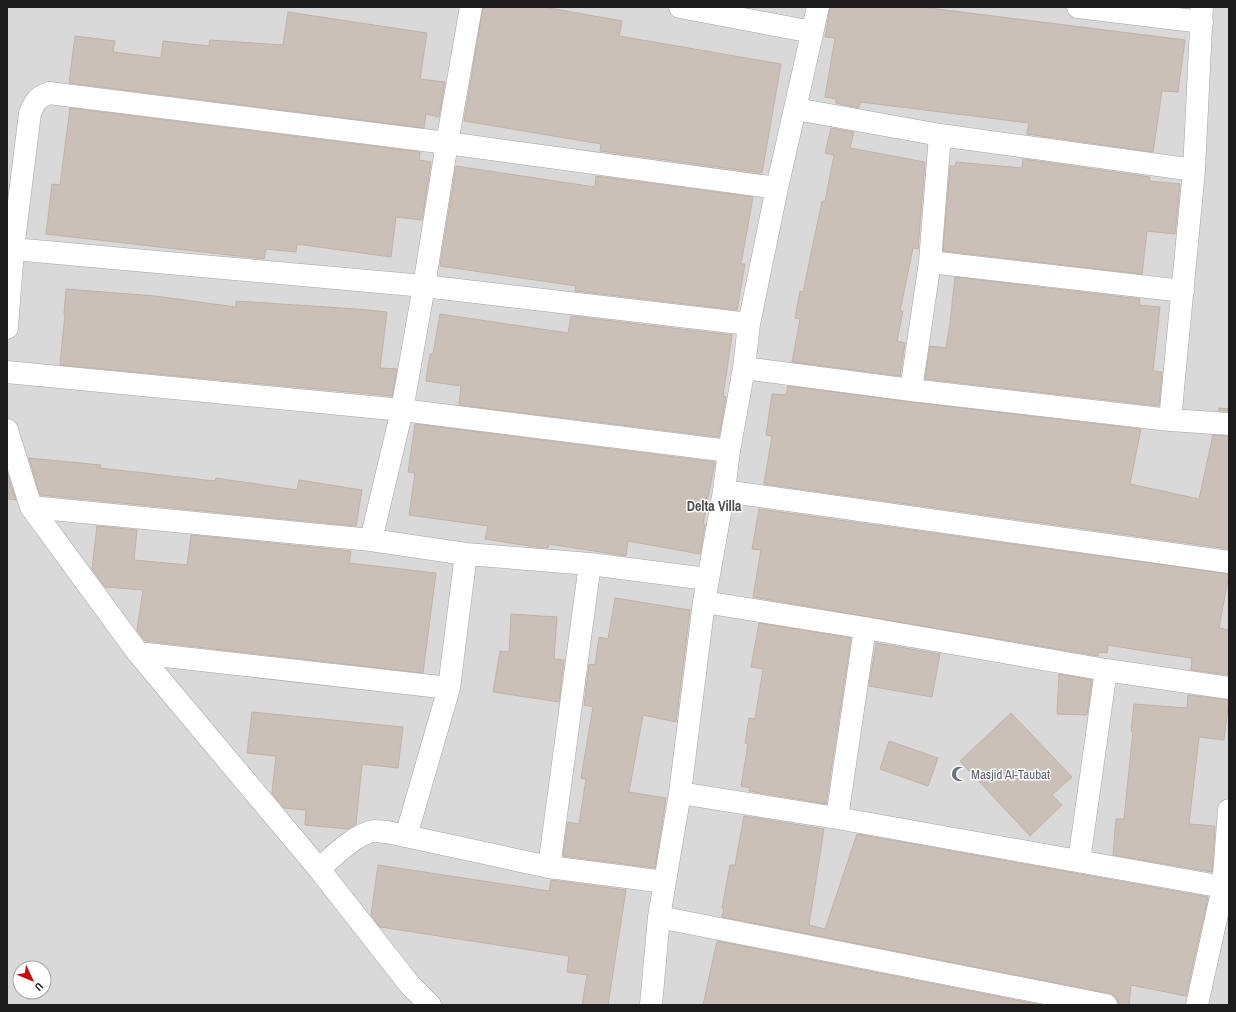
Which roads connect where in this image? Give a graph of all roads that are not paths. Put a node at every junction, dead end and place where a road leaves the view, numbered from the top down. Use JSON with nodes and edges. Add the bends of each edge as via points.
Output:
{"nodes":[{"id":1,"x":471,"y":7,"type":"edge"},
{"id":2,"x":680,"y":7,"type":"edge"},
{"id":3,"x":818,"y":7,"type":"edge"},
{"id":4,"x":1078,"y":7,"type":"edge"},
{"id":5,"x":1202,"y":15,"type":"edge"},
{"id":6,"x":812,"y":32,"type":"junction"},
{"id":7,"x":796,"y":109,"type":"junction"},
{"id":8,"x":940,"y":135,"type":"junction"},
{"id":9,"x":447,"y":143,"type":"junction"},
{"id":10,"x":1194,"y":170,"type":"junction"},
{"id":11,"x":777,"y":188,"type":"junction"},
{"id":12,"x":13,"y":249,"type":"junction"},
{"id":13,"x":930,"y":262,"type":"junction"},
{"id":14,"x":424,"y":286,"type":"junction"},
{"id":15,"x":1183,"y":291,"type":"junction"},
{"id":16,"x":749,"y":324,"type":"junction"},
{"id":17,"x":7,"y":328,"type":"edge"},
{"id":18,"x":744,"y":368,"type":"junction"},
{"id":19,"x":7,"y":372,"type":"edge"},
{"id":20,"x":911,"y":390,"type":"junction"},
{"id":21,"x":402,"y":410,"type":"junction"},
{"id":22,"x":1170,"y":420,"type":"junction"},
{"id":23,"x":1229,"y":424,"type":"edge"},
{"id":24,"x":7,"y":430,"type":"edge"},
{"id":25,"x":728,"y":451,"type":"junction"},
{"id":26,"x":724,"y":491,"type":"junction"},
{"id":27,"x":31,"y":507,"type":"junction"},
{"id":28,"x":371,"y":540,"type":"junction"},
{"id":29,"x":466,"y":554,"type":"junction"},
{"id":30,"x":1229,"y":562,"type":"edge"},
{"id":31,"x":590,"y":564,"type":"junction"},
{"id":32,"x":707,"y":579,"type":"junction"},
{"id":33,"x":704,"y":602,"type":"junction"},
{"id":34,"x":865,"y":628,"type":"junction"},
{"id":35,"x":138,"y":653,"type":"junction"},
{"id":36,"x":1106,"y":670,"type":"junction"},
{"id":37,"x":449,"y":688,"type":"junction"},
{"id":38,"x":1229,"y":688,"type":"edge"},
{"id":39,"x":680,"y":793,"type":"junction"},
{"id":40,"x":1229,"y":810,"type":"edge"},
{"id":41,"x":837,"y":818,"type":"junction"},
{"id":42,"x":406,"y":836,"type":"junction"},
{"id":43,"x":1079,"y":861,"type":"junction"},
{"id":44,"x":549,"y":867,"type":"junction"},
{"id":45,"x":319,"y":869,"type":"junction"},
{"id":46,"x":665,"y":882,"type":"junction"},
{"id":47,"x":1226,"y":888,"type":"edge"},
{"id":48,"x":659,"y":917,"type":"junction"},
{"id":49,"x":430,"y":1005,"type":"edge"},
{"id":50,"x":651,"y":1005,"type":"edge"},
{"id":51,"x":1106,"y":1005,"type":"edge"},
{"id":52,"x":1197,"y":1005,"type":"edge"}],
"edges":[{"from":1,"to":9,"type":"street"},
{"from":2,"to":6,"type":"street"},
{"from":3,"to":6,"type":"street"},
{"from":4,"to":5,"type":"street"},
{"from":5,"to":10,"type":"street"},
{"from":6,"to":7,"type":"street"},
{"from":7,"to":8,"type":"street"},
{"from":7,"to":11,"type":"street"},
{"from":8,"to":10,"type":"street"},
{"from":8,"to":13,"type":"street"},
{"from":9,"to":11,"type":"street"},
{"from":9,"to":12,"type":"street","via":[[49,93],[39,97],[30,113]]},
{"from":9,"to":14,"type":"street"},
{"from":10,"to":15,"type":"street"},
{"from":11,"to":16,"type":"street"},
{"from":12,"to":14,"type":"street"},
{"from":12,"to":17,"type":"street"},
{"from":13,"to":15,"type":"street"},
{"from":13,"to":20,"type":"street"},
{"from":14,"to":16,"type":"street"},
{"from":14,"to":21,"type":"street"},
{"from":15,"to":22,"type":"street"},
{"from":16,"to":18,"type":"street"},
{"from":18,"to":20,"type":"street"},
{"from":18,"to":25,"type":"street"},
{"from":19,"to":21,"type":"street"},
{"from":20,"to":22,"type":"street"},
{"from":21,"to":25,"type":"street"},
{"from":21,"to":28,"type":"street"},
{"from":22,"to":23,"type":"street"},
{"from":24,"to":27,"type":"street"},
{"from":25,"to":26,"type":"street"},
{"from":26,"to":30,"type":"street"},
{"from":26,"to":32,"type":"street"},
{"from":27,"to":28,"type":"street"},
{"from":27,"to":35,"type":"street"},
{"from":28,"to":29,"type":"street"},
{"from":29,"to":31,"type":"street"},
{"from":29,"to":37,"type":"street"},
{"from":31,"to":32,"type":"street"},
{"from":31,"to":44,"type":"street"},
{"from":32,"to":33,"type":"street"},
{"from":33,"to":34,"type":"street"},
{"from":33,"to":39,"type":"street"},
{"from":34,"to":36,"type":"street"},
{"from":34,"to":41,"type":"street"},
{"from":35,"to":37,"type":"street"},
{"from":35,"to":45,"type":"street"},
{"from":36,"to":38,"type":"street"},
{"from":36,"to":43,"type":"street"},
{"from":37,"to":42,"type":"street"},
{"from":39,"to":41,"type":"street"},
{"from":39,"to":46,"type":"street"},
{"from":40,"to":47,"type":"street"},
{"from":41,"to":43,"type":"street"},
{"from":42,"to":44,"type":"street"},
{"from":42,"to":45,"type":"street","via":[[374,832],[346,845]]},
{"from":43,"to":47,"type":"street"},
{"from":44,"to":46,"type":"street"},
{"from":45,"to":49,"type":"street","via":[[410,985]]},
{"from":46,"to":48,"type":"street"},
{"from":47,"to":52,"type":"street"},
{"from":48,"to":50,"type":"street"},
{"from":48,"to":51,"type":"street"}]}
